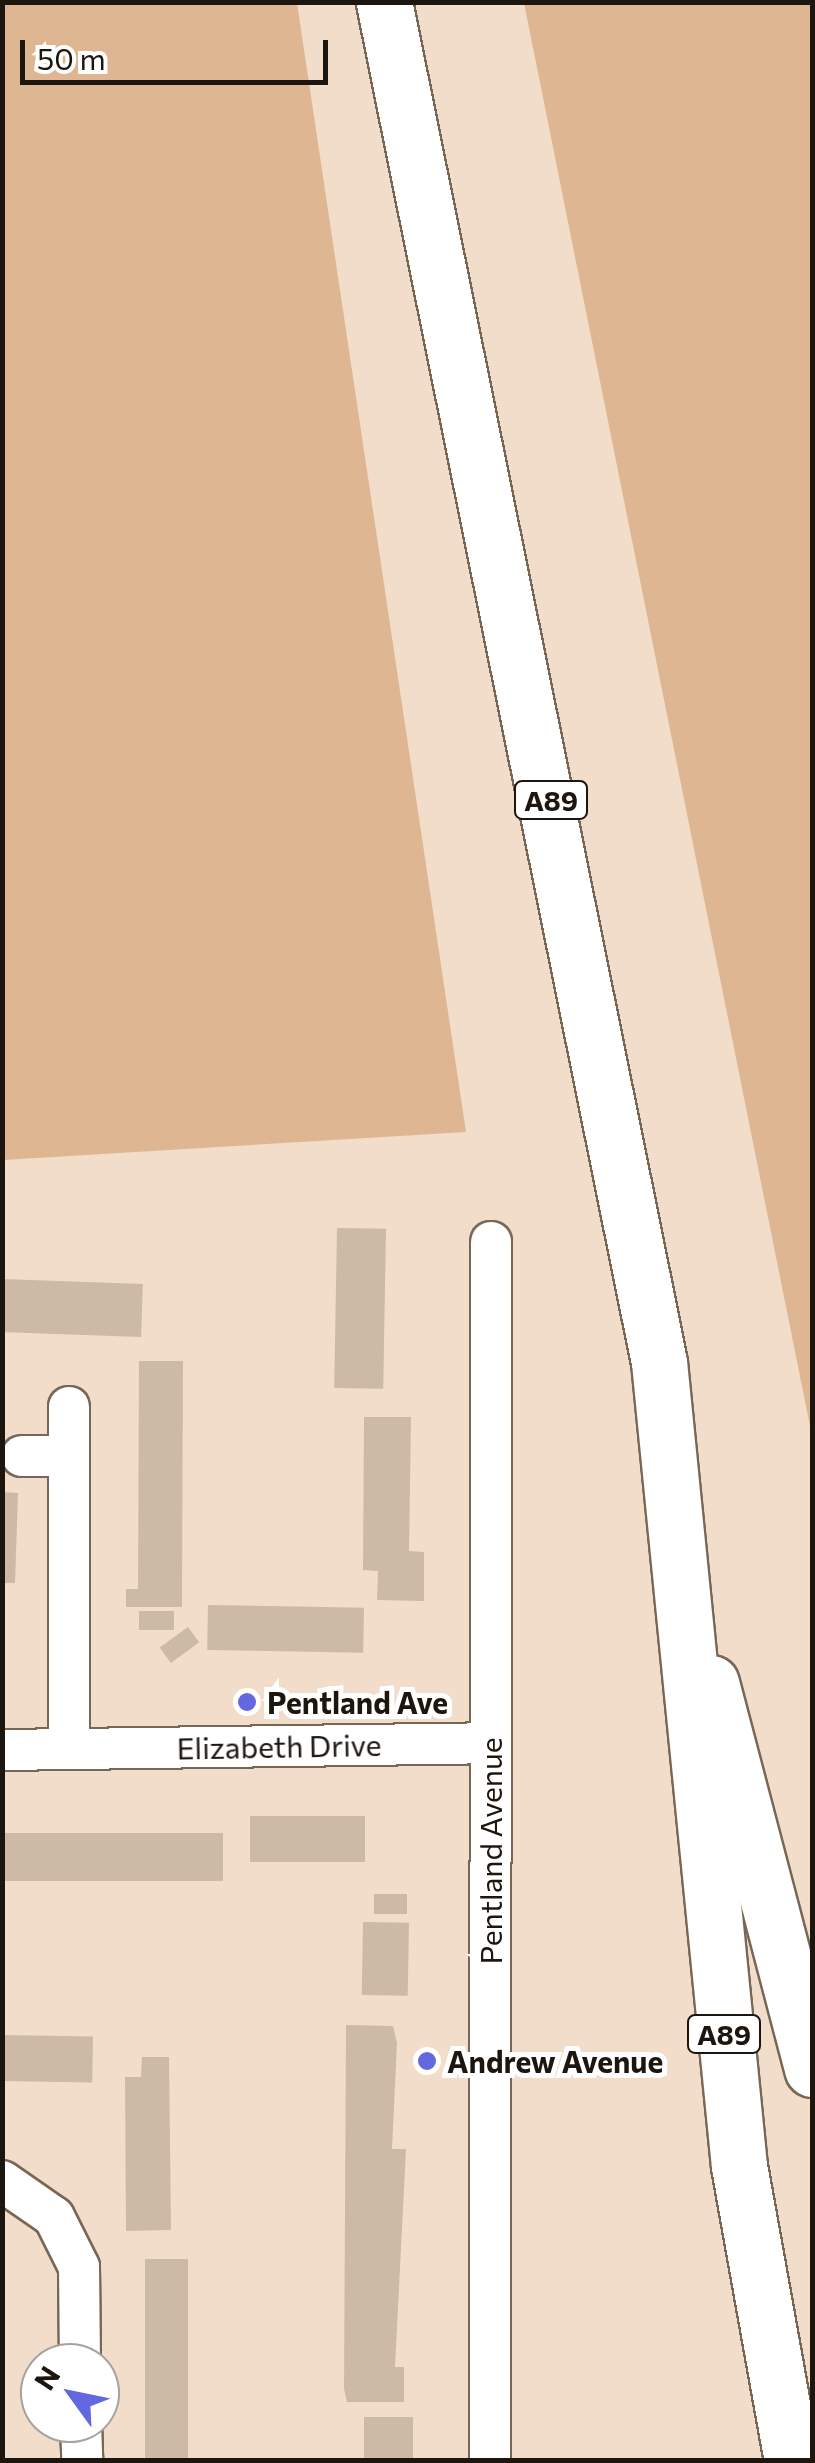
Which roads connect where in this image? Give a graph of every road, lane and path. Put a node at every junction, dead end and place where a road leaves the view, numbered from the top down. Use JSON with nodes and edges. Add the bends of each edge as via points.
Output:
{"nodes":[{"id":1,"x":384,"y":2,"type":"edge"},
{"id":2,"x":491,"y":1242,"type":"dead end"},
{"id":3,"x":69,"y":1407,"type":"dead end"},
{"id":4,"x":22,"y":1456,"type":"dead end"},
{"id":5,"x":68,"y":1456,"type":"junction"},
{"id":6,"x":688,"y":1604,"type":"junction"},
{"id":7,"x":490,"y":1742,"type":"junction"},
{"id":8,"x":69,"y":1748,"type":"junction"},
{"id":9,"x":2,"y":1750,"type":"edge"},
{"id":10,"x":812,"y":2069,"type":"edge"},
{"id":11,"x":2,"y":2180,"type":"edge"},
{"id":12,"x":80,"y":2343,"type":"edge"},
{"id":13,"x":490,"y":2460,"type":"edge"},
{"id":14,"x":792,"y":2460,"type":"edge"}],
"edges":[{"from":1,"to":6,"type":"main road","number":"A89","via":[[659,1362]]},
{"from":2,"to":7,"type":"street","name":"Pentland Avenue"},
{"from":3,"to":5,"type":"street"},
{"from":4,"to":5,"type":"street"},
{"from":5,"to":8,"type":"street"},
{"from":6,"to":10,"type":"main road","number":"A89","via":[[785,1938]]},
{"from":6,"to":14,"type":"main road","number":"A89","via":[[694,1774],[739,2166]]},
{"from":7,"to":8,"type":"street","name":"Elizabeth Drive"},
{"from":7,"to":13,"type":"street","name":"Pentland Avenue"},
{"from":8,"to":9,"type":"street","name":"Elizabeth Drive"},
{"from":11,"to":12,"type":"street","via":[[54,2217],[79,2267]]}]}
